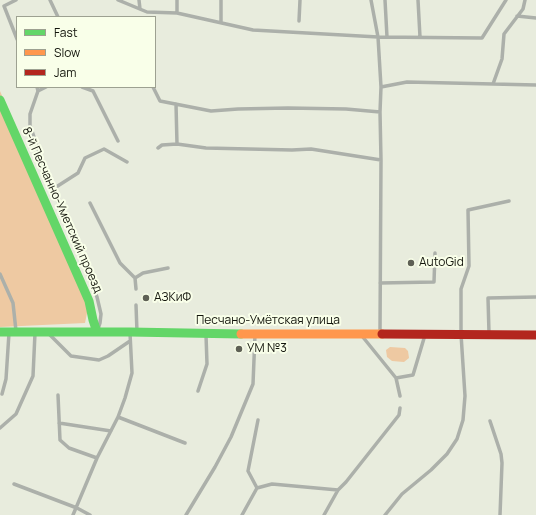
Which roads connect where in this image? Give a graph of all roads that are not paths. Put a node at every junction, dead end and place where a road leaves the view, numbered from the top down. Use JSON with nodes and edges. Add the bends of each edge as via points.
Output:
{"nodes":[{"id":1,"x":16,"y":0,"type":"edge"},
{"id":2,"x":50,"y":0,"type":"edge"},
{"id":3,"x":118,"y":0,"type":"edge"},
{"id":4,"x":139,"y":0,"type":"edge"},
{"id":5,"x":177,"y":0,"type":"edge"},
{"id":6,"x":221,"y":0,"type":"edge"},
{"id":7,"x":300,"y":0,"type":"edge"},
{"id":8,"x":371,"y":0,"type":"edge"},
{"id":9,"x":385,"y":0,"type":"edge"},
{"id":10,"x":418,"y":0,"type":"edge"},
{"id":11,"x":506,"y":0,"type":"edge"},
{"id":12,"x":525,"y":0,"type":"edge"},
{"id":13,"x":140,"y":9,"type":"junction"},
{"id":14,"x":177,"y":13,"type":"junction"},
{"id":15,"x":58,"y":16,"type":"edge"},
{"id":16,"x":517,"y":16,"type":"junction"},
{"id":17,"x":536,"y":18,"type":"edge"},
{"id":18,"x":299,"y":21,"type":"dead end"},
{"id":19,"x":221,"y":23,"type":"junction"},
{"id":20,"x":16,"y":36,"type":"edge"},
{"id":21,"x":378,"y":37,"type":"junction"},
{"id":22,"x":388,"y":37,"type":"junction"},
{"id":23,"x":420,"y":37,"type":"junction"},
{"id":24,"x":493,"y":84,"type":"junction"},
{"id":25,"x":536,"y":84,"type":"edge"},
{"id":26,"x":381,"y":87,"type":"junction"},
{"id":27,"x":85,"y":88,"type":"edge"},
{"id":28,"x":154,"y":88,"type":"edge"},
{"id":29,"x":37,"y":89,"type":"edge"},
{"id":30,"x":0,"y":100,"type":"edge"},
{"id":31,"x":176,"y":104,"type":"junction"},
{"id":32,"x":380,"y":112,"type":"junction"},
{"id":33,"x":118,"y":141,"type":"dead end"},
{"id":34,"x":177,"y":144,"type":"junction"},
{"id":35,"x":158,"y":148,"type":"dead end"},
{"id":36,"x":381,"y":160,"type":"junction"},
{"id":37,"x":127,"y":162,"type":"dead end"},
{"id":38,"x":53,"y":190,"type":"junction"},
{"id":39,"x":509,"y":201,"type":"dead end"},
{"id":40,"x":90,"y":203,"type":"dead end"},
{"id":41,"x":435,"y":253,"type":"dead end"},
{"id":42,"x":168,"y":268,"type":"dead end"},
{"id":43,"x":0,"y":274,"type":"edge"},
{"id":44,"x":136,"y":278,"type":"junction"},
{"id":45,"x":380,"y":283,"type":"junction"},
{"id":46,"x":136,"y":289,"type":"dead end"},
{"id":47,"x":536,"y":297,"type":"edge"},
{"id":48,"x":136,"y":305,"type":"dead end"},
{"id":49,"x":8,"y":332,"type":"edge"},
{"id":50,"x":36,"y":332,"type":"junction"},
{"id":51,"x":47,"y":332,"type":"junction"},
{"id":52,"x":97,"y":332,"type":"junction"},
{"id":53,"x":206,"y":334,"type":"junction"},
{"id":54,"x":255,"y":334,"type":"junction"},
{"id":55,"x":360,"y":334,"type":"junction"},
{"id":56,"x":380,"y":334,"type":"junction"},
{"id":57,"x":426,"y":334,"type":"junction"},
{"id":58,"x":461,"y":334,"type":"junction"},
{"id":59,"x":488,"y":334,"type":"junction"},
{"id":60,"x":132,"y":335,"type":"junction"},
{"id":61,"x":536,"y":335,"type":"edge"},
{"id":62,"x":396,"y":378,"type":"junction"},
{"id":63,"x":198,"y":391,"type":"dead end"},
{"id":64,"x":2,"y":394,"type":"dead end"},
{"id":65,"x":58,"y":395,"type":"dead end"},
{"id":66,"x":400,"y":396,"type":"dead end"},
{"id":67,"x":400,"y":408,"type":"dead end"},
{"id":68,"x":118,"y":417,"type":"junction"},
{"id":69,"x":258,"y":420,"type":"dead end"},
{"id":70,"x":490,"y":421,"type":"dead end"},
{"id":71,"x":59,"y":423,"type":"junction"},
{"id":72,"x":0,"y":428,"type":"edge"},
{"id":73,"x":111,"y":431,"type":"junction"},
{"id":74,"x":185,"y":443,"type":"dead end"},
{"id":75,"x":97,"y":458,"type":"junction"},
{"id":76,"x":14,"y":484,"type":"dead end"},
{"id":77,"x":257,"y":488,"type":"junction"},
{"id":78,"x":338,"y":490,"type":"junction"},
{"id":79,"x":77,"y":508,"type":"junction"},
{"id":80,"x":73,"y":515,"type":"edge"},
{"id":81,"x":90,"y":515,"type":"edge"},
{"id":82,"x":186,"y":515,"type":"edge"},
{"id":83,"x":242,"y":515,"type":"edge"},
{"id":84,"x":324,"y":515,"type":"edge"},
{"id":85,"x":385,"y":515,"type":"edge"},
{"id":86,"x":500,"y":515,"type":"edge"}],
"edges":[{"from":1,"to":20,"type":"lane","via":[[4,6]]},
{"from":2,"to":15,"type":"lane"},
{"from":3,"to":13,"type":"lane"},
{"from":4,"to":13,"type":"lane"},
{"from":5,"to":14,"type":"lane"},
{"from":6,"to":19,"type":"lane"},
{"from":7,"to":18,"type":"lane"},
{"from":8,"to":21,"type":"lane"},
{"from":9,"to":22,"type":"lane"},
{"from":10,"to":23,"type":"lane"},
{"from":11,"to":23,"type":"lane","via":[[482,38]]},
{"from":12,"to":16,"type":"lane","via":[[523,9]]},
{"from":13,"to":14,"type":"lane","via":[[147,12]]},
{"from":14,"to":19,"type":"lane"},
{"from":16,"to":17,"type":"lane"},
{"from":16,"to":24,"type":"lane","via":[[504,34],[502,59]]},
{"from":19,"to":21,"type":"lane","via":[[253,30]]},
{"from":21,"to":22,"type":"lane"},
{"from":21,"to":26,"type":"lane"},
{"from":22,"to":23,"type":"lane"},
{"from":24,"to":25,"type":"lane"},
{"from":24,"to":26,"type":"lane","via":[[407,82]]},
{"from":26,"to":32,"type":"lane"},
{"from":27,"to":33,"type":"lane","via":[[93,91]]},
{"from":28,"to":31,"type":"lane","via":[[160,101]]},
{"from":29,"to":38,"type":"lane","via":[[30,114],[30,125]]},
{"from":30,"to":52,"type":"main road","name":"8-й Песчанно-Уметский проезд","via":[[89,301]]},
{"from":31,"to":32,"type":"lane","via":[[211,111],[288,108]]},
{"from":31,"to":34,"type":"lane"},
{"from":32,"to":36,"type":"lane"},
{"from":34,"to":35,"type":"lane","via":[[162,145]]},
{"from":34,"to":36,"type":"lane","via":[[206,148],[310,149]]},
{"from":36,"to":45,"type":"lane"},
{"from":37,"to":38,"type":"lane","via":[[104,149],[85,158],[78,173]]},
{"from":38,"to":52,"type":"lane","via":[[97,297],[101,314]]},
{"from":39,"to":58,"type":"lane","via":[[468,210],[469,266],[461,288]]},
{"from":40,"to":44,"type":"lane","via":[[120,264]]},
{"from":41,"to":45,"type":"lane","via":[[434,282]]},
{"from":42,"to":44,"type":"lane","via":[[143,273]]},
{"from":43,"to":49,"type":"lane","via":[[13,303]]},
{"from":44,"to":46,"type":"lane"},
{"from":45,"to":56,"type":"lane"},
{"from":47,"to":59,"type":"lane","via":[[488,298]]},
{"from":48,"to":60,"type":"lane"},
{"from":49,"to":50,"type":"main road","name":"Песчано-Умётская улица"},
{"from":49,"to":64,"type":"lane","via":[[6,379]]},
{"from":50,"to":51,"type":"main road","name":"Песчано-Умётская улица"},
{"from":50,"to":72,"type":"lane","via":[[33,376],[16,414]]},
{"from":51,"to":52,"type":"main road","name":"Песчано-Умётская улица"},
{"from":51,"to":60,"type":"lane","via":[[71,356],[99,360],[108,356]]},
{"from":52,"to":60,"type":"main road","name":"Песчано-Умётская улица"},
{"from":53,"to":54,"type":"main road","name":"Песчано-Умётская улица"},
{"from":53,"to":60,"type":"main road","name":"Песчано-Умётская улица"},
{"from":53,"to":63,"type":"lane","via":[[207,364]]},
{"from":54,"to":55,"type":"main road","name":"Песчано-Умётская улица"},
{"from":54,"to":82,"type":"lane","via":[[253,384],[231,437]]},
{"from":55,"to":56,"type":"main road","name":"Песчано-Умётская улица"},
{"from":55,"to":62,"type":"lane"},
{"from":56,"to":57,"type":"main road","name":"Песчано-Умётская улица"},
{"from":57,"to":58,"type":"main road","name":"Песчано-Умётская улица"},
{"from":57,"to":62,"type":"lane","via":[[413,375]]},
{"from":58,"to":59,"type":"main road","name":"Песчано-Умётская улица"},
{"from":58,"to":85,"type":"lane","via":[[465,396],[463,420],[457,439],[447,454],[402,494]]},
{"from":59,"to":61,"type":"main road","name":"Песчано-Умётская улица"},
{"from":60,"to":68,"type":"lane","via":[[132,373]]},
{"from":62,"to":66,"type":"lane"},
{"from":65,"to":71,"type":"lane"},
{"from":67,"to":78,"type":"lane","via":[[399,415]]},
{"from":68,"to":73,"type":"lane"},
{"from":68,"to":74,"type":"lane"},
{"from":69,"to":77,"type":"lane","via":[[248,471]]},
{"from":70,"to":86,"type":"lane","via":[[502,463]]},
{"from":71,"to":73,"type":"lane"},
{"from":71,"to":75,"type":"lane","via":[[60,440],[69,448]]},
{"from":73,"to":75,"type":"lane"},
{"from":75,"to":79,"type":"lane"},
{"from":76,"to":79,"type":"lane"},
{"from":77,"to":78,"type":"lane","via":[[272,484]]},
{"from":77,"to":83,"type":"lane"},
{"from":78,"to":84,"type":"lane"},
{"from":79,"to":80,"type":"lane"},
{"from":79,"to":81,"type":"lane"}]}
